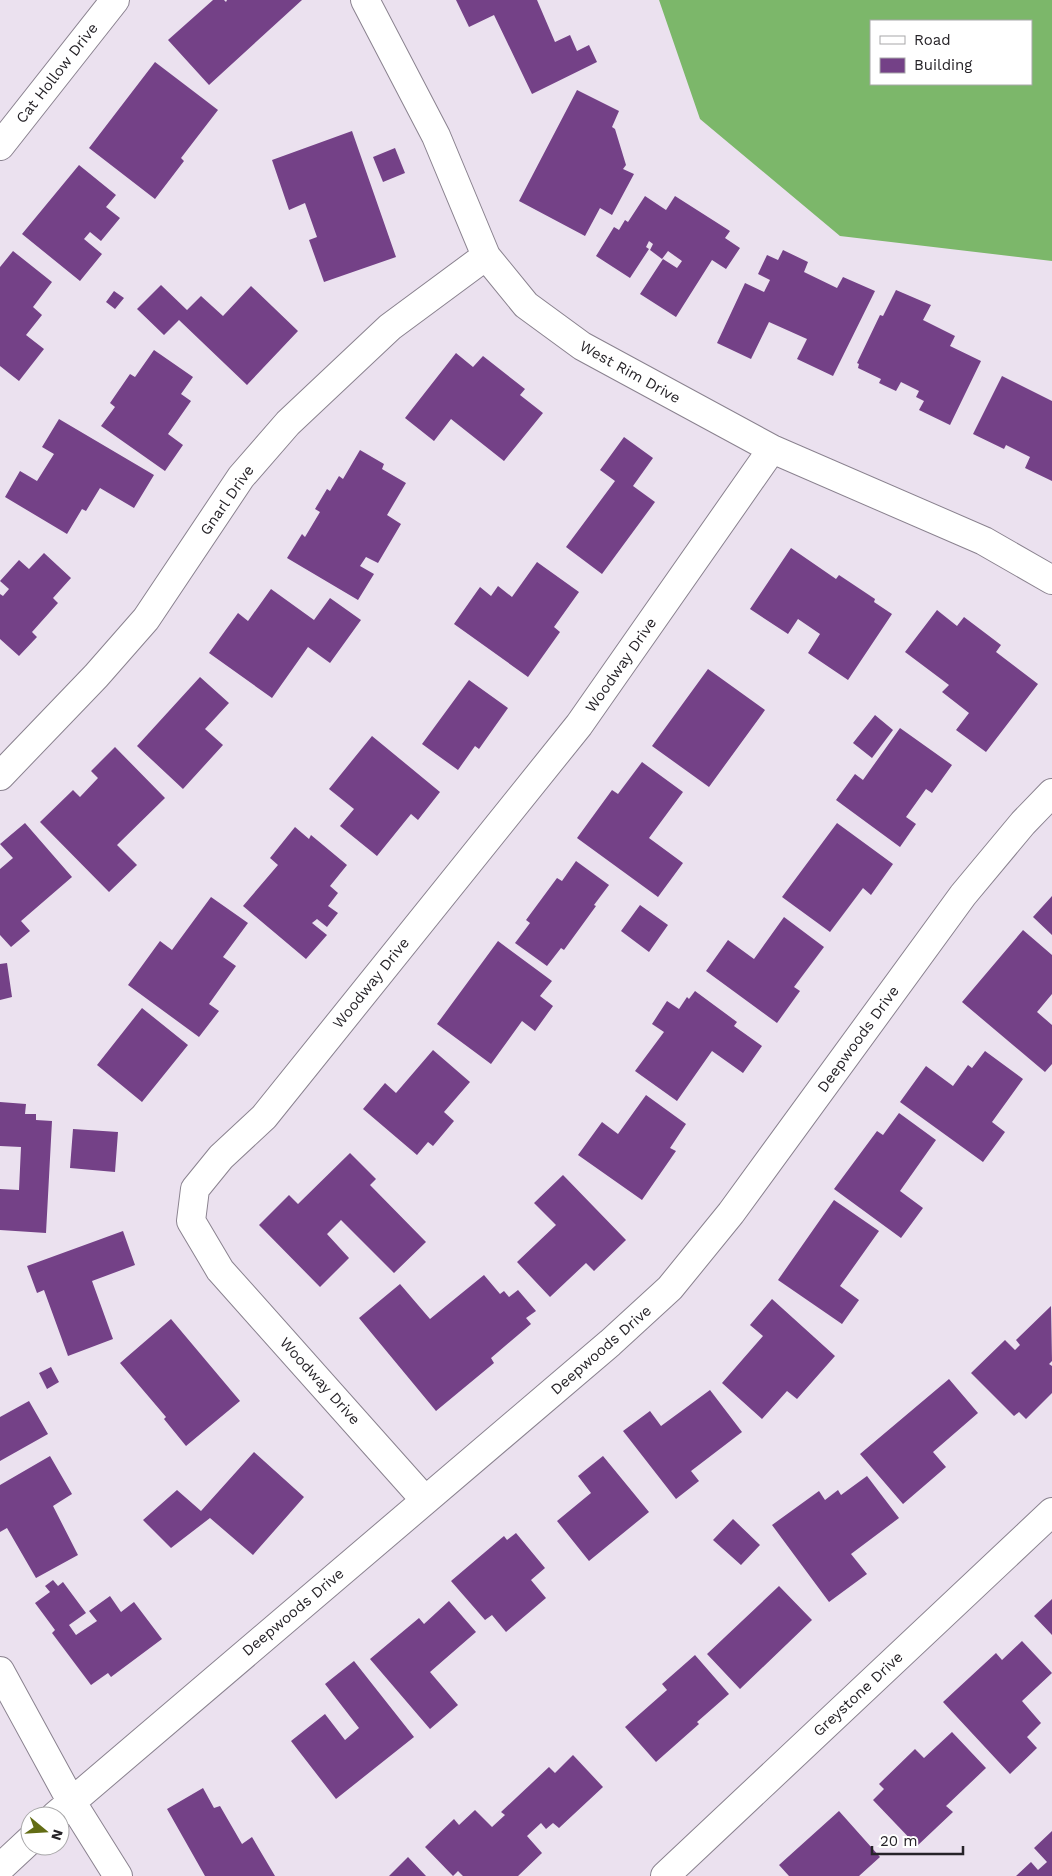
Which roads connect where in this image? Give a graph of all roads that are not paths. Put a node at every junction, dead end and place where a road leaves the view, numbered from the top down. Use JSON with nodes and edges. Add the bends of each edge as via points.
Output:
{"nodes":[{"id":1,"x":115,"y":0,"type":"edge"},
{"id":2,"x":365,"y":0,"type":"edge"},
{"id":3,"x":0,"y":146,"type":"edge"},
{"id":4,"x":486,"y":256,"type":"junction"},
{"id":5,"x":772,"y":449,"type":"junction"},
{"id":6,"x":1052,"y":580,"type":"edge"},
{"id":7,"x":0,"y":776,"type":"edge"},
{"id":8,"x":1052,"y":793,"type":"edge"},
{"id":9,"x":426,"y":1500,"type":"junction"},
{"id":10,"x":1052,"y":1512,"type":"edge"},
{"id":11,"x":0,"y":1671,"type":"edge"},
{"id":12,"x":62,"y":1806,"type":"edge"},
{"id":13,"x":65,"y":1806,"type":"edge"},
{"id":14,"x":70,"y":1817,"type":"edge"},
{"id":15,"x":20,"y":1849,"type":"edge"},
{"id":16,"x":0,"y":1868,"type":"edge"},
{"id":17,"x":118,"y":1876,"type":"edge"},
{"id":18,"x":665,"y":1876,"type":"edge"}],
"edges":[{"from":1,"to":3,"type":"street","name":"Cat Hollow Drive"},
{"from":2,"to":4,"type":"street","name":"West Rim Drive","via":[[436,136]]},
{"from":4,"to":5,"type":"street","name":"West Rim Drive","via":[[526,305],[582,346]]},
{"from":4,"to":7,"type":"street","name":"Gnarl Drive","via":[[390,327],[288,423],[241,477],[146,619]]},
{"from":5,"to":6,"type":"street","name":"West Rim Drive","via":[[984,541]]},
{"from":5,"to":9,"type":"street","name":"Woodway Drive","via":[[579,725],[264,1117],[221,1157],[195,1189],[191,1221],[220,1270]]},
{"from":8,"to":9,"type":"street","name":"Deepwoods Drive","via":[[963,895],[732,1213],[670,1288],[610,1344]]},
{"from":9,"to":13,"type":"street","name":"Deepwoods Drive"},
{"from":10,"to":18,"type":"street","name":"Greystone Drive"},
{"from":11,"to":12,"type":"street"},
{"from":14,"to":17,"type":"street"},
{"from":15,"to":16,"type":"street"}]}
